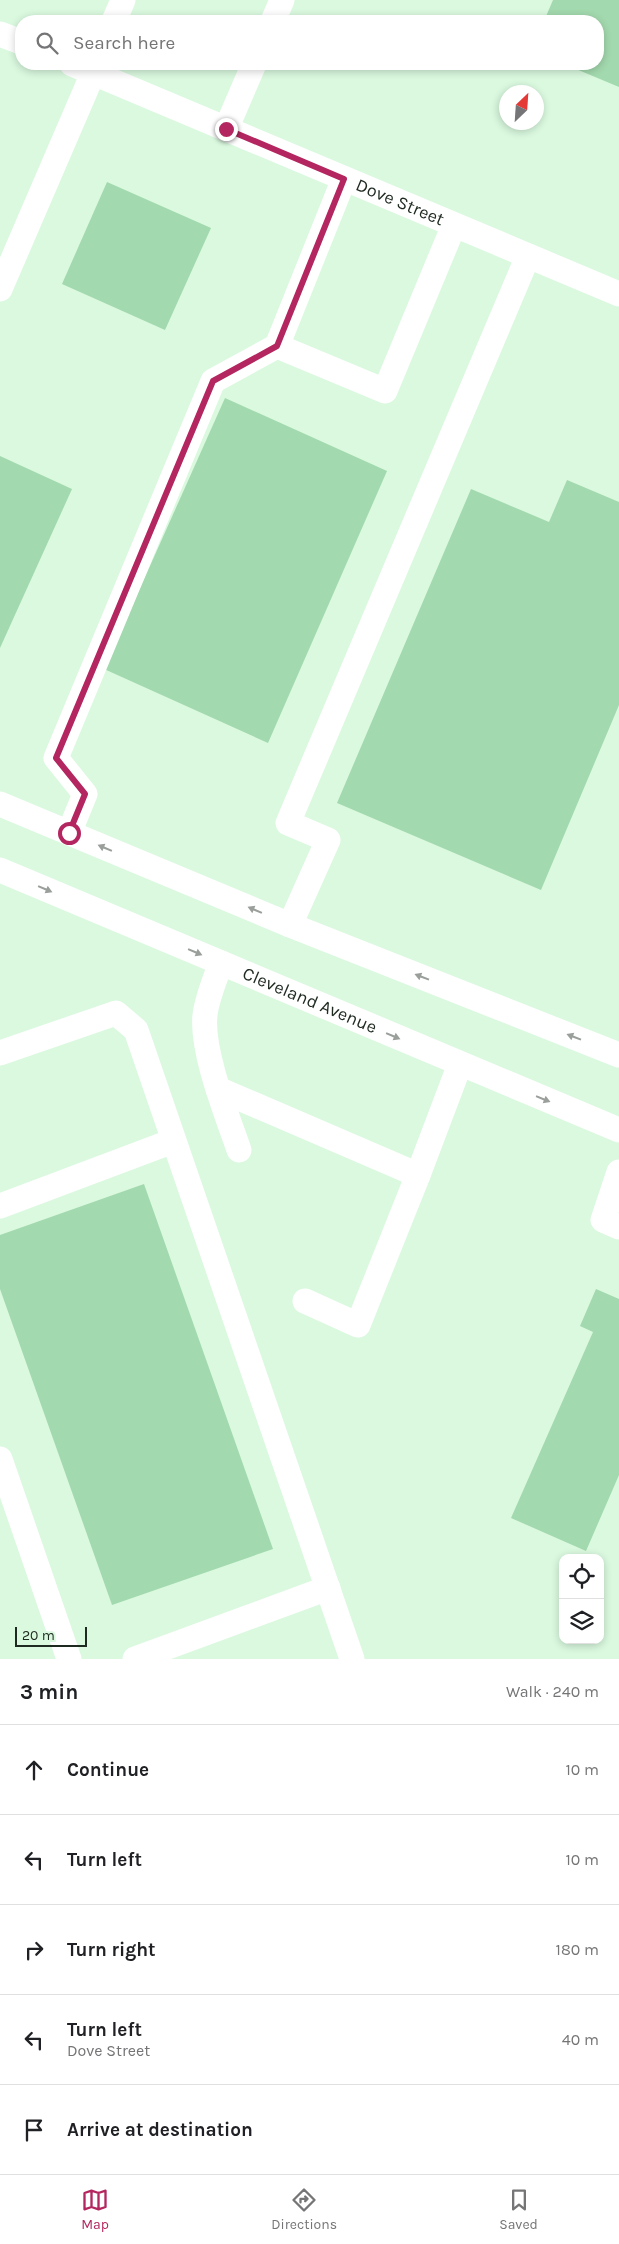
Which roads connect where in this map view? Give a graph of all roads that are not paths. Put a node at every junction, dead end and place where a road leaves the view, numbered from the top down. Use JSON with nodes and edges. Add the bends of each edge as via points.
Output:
{"nodes":[{"id":1,"x":123,"y":0,"type":"edge"},
{"id":2,"x":282,"y":0,"type":"edge"},
{"id":3,"x":117,"y":15,"type":"edge"},
{"id":4,"x":276,"y":15,"type":"edge"},
{"id":5,"x":0,"y":34,"type":"edge"},
{"id":6,"x":15,"y":40,"type":"edge"},
{"id":7,"x":87,"y":70,"type":"edge"},
{"id":8,"x":95,"y":70,"type":"edge"},
{"id":9,"x":251,"y":70,"type":"edge"},
{"id":10,"x":226,"y":129,"type":"junction"},
{"id":11,"x":344,"y":179,"type":"junction"},
{"id":12,"x":454,"y":225,"type":"junction"},
{"id":13,"x":528,"y":256,"type":"junction"},
{"id":14,"x":0,"y":289,"type":"edge"},
{"id":15,"x":619,"y":294,"type":"edge"},
{"id":16,"x":277,"y":346,"type":"junction"},
{"id":17,"x":0,"y":804,"type":"edge"},
{"id":18,"x":69,"y":833,"type":"junction"},
{"id":19,"x":0,"y":870,"type":"edge"},
{"id":20,"x":290,"y":925,"type":"junction"},
{"id":21,"x":221,"y":963,"type":"junction"},
{"id":22,"x":0,"y":1053,"type":"edge"},
{"id":23,"x":619,"y":1054,"type":"edge"},
{"id":24,"x":460,"y":1064,"type":"junction"},
{"id":25,"x":218,"y":1089,"type":"junction"},
{"id":26,"x":619,"y":1130,"type":"edge"},
{"id":27,"x":173,"y":1141,"type":"junction"},
{"id":28,"x":239,"y":1150,"type":"dead end"},
{"id":29,"x":619,"y":1172,"type":"edge"},
{"id":30,"x":418,"y":1175,"type":"junction"},
{"id":31,"x":0,"y":1206,"type":"edge"},
{"id":32,"x":619,"y":1227,"type":"edge"},
{"id":33,"x":305,"y":1300,"type":"dead end"},
{"id":34,"x":0,"y":1459,"type":"edge"},
{"id":35,"x":328,"y":1588,"type":"junction"},
{"id":36,"x":69,"y":1659,"type":"edge"},
{"id":37,"x":135,"y":1659,"type":"edge"},
{"id":38,"x":352,"y":1659,"type":"edge"}],
"edges":[{"from":1,"to":3,"type":"street"},
{"from":2,"to":4,"type":"street"},
{"from":5,"to":6,"type":"street"},
{"from":7,"to":14,"type":"street"},
{"from":8,"to":10,"type":"street","name":"Dove Street"},
{"from":9,"to":10,"type":"street"},
{"from":10,"to":11,"type":"street","name":"Dove Street"},
{"from":11,"to":12,"type":"street","name":"Dove Street"},
{"from":11,"to":16,"type":"street"},
{"from":12,"to":13,"type":"street","name":"Dove Street"},
{"from":12,"to":16,"type":"street","via":[[385,392]]},
{"from":13,"to":15,"type":"street","name":"Dove Street"},
{"from":13,"to":20,"type":"street","via":[[288,823],[328,840]]},
{"from":16,"to":18,"type":"street","via":[[213,381],[56,758],[85,794]]},
{"from":17,"to":18,"type":"street"},
{"from":20,"to":18,"type":"street","one_way":true},
{"from":19,"to":21,"type":"street","name":"Cleveland Avenue","one_way":true},
{"from":23,"to":20,"type":"street","one_way":true},
{"from":21,"to":24,"type":"street","name":"Cleveland Avenue","one_way":true},
{"from":21,"to":25,"type":"street","via":[[205,1015],[206,1038]]},
{"from":22,"to":27,"type":"street","via":[[116,1013],[136,1030]]},
{"from":24,"to":26,"type":"street","name":"Cleveland Avenue","one_way":true},
{"from":24,"to":30,"type":"street"},
{"from":25,"to":28,"type":"street"},
{"from":25,"to":30,"type":"street"},
{"from":27,"to":31,"type":"street"},
{"from":27,"to":35,"type":"street"},
{"from":29,"to":32,"type":"street","via":[[603,1220]]},
{"from":30,"to":33,"type":"street","via":[[358,1325]]},
{"from":34,"to":36,"type":"street"},
{"from":35,"to":37,"type":"street"},
{"from":35,"to":38,"type":"street"}]}
